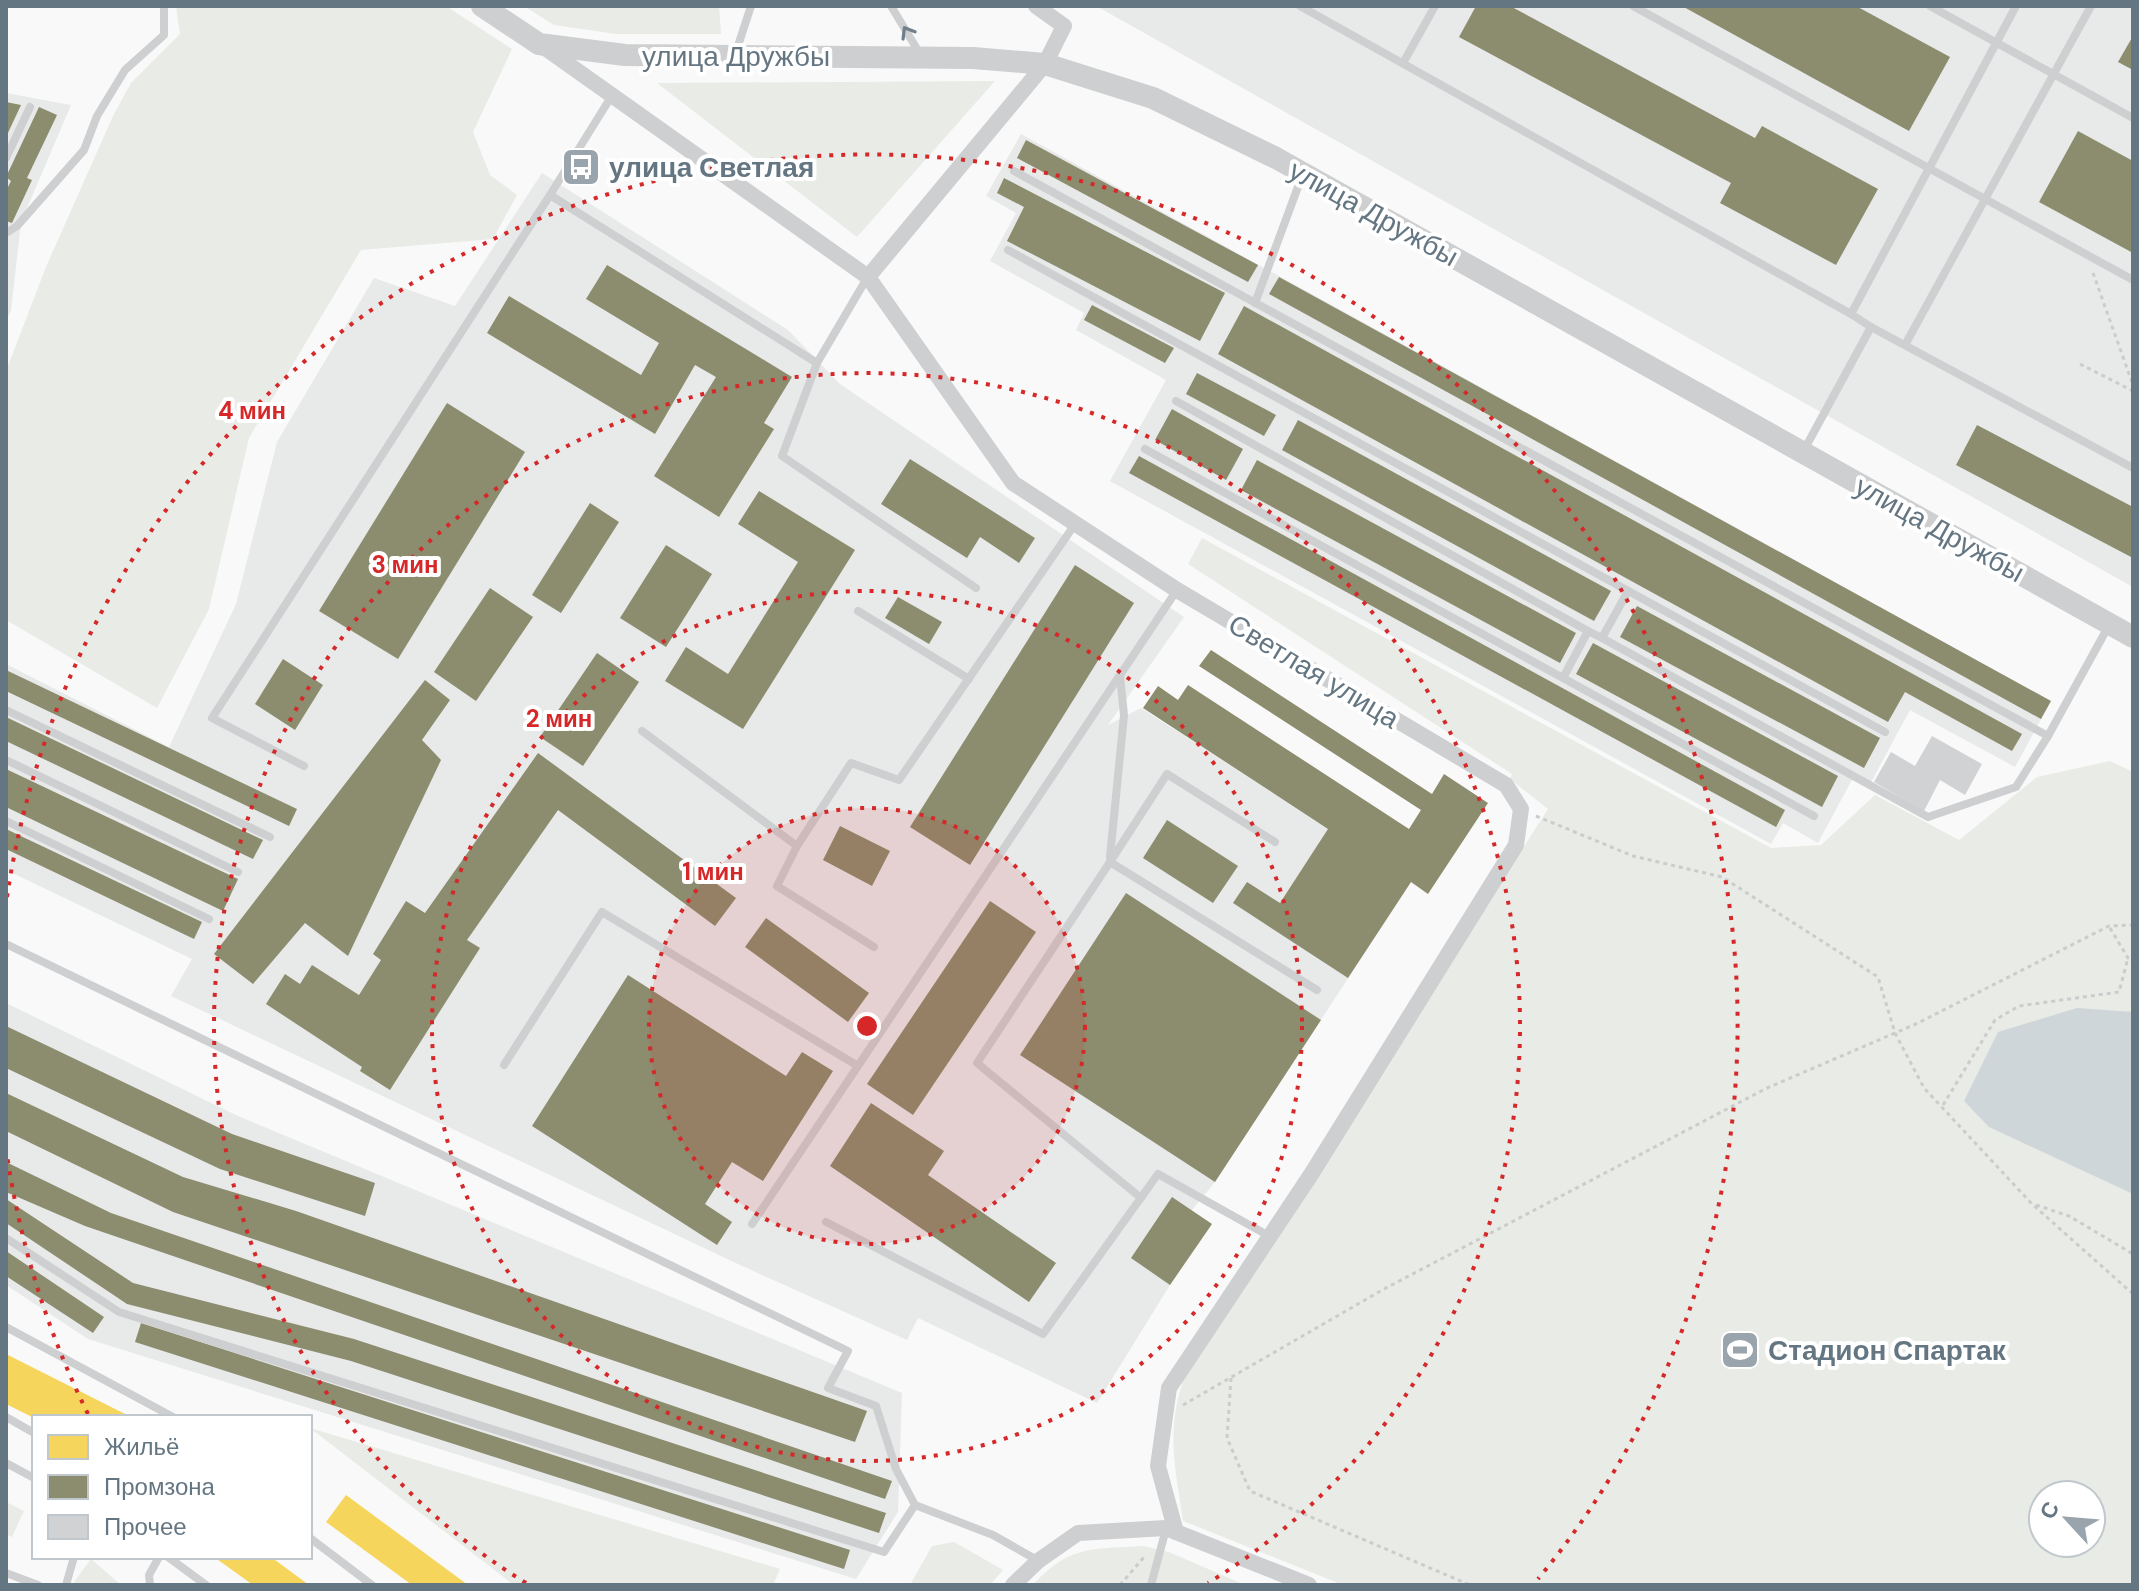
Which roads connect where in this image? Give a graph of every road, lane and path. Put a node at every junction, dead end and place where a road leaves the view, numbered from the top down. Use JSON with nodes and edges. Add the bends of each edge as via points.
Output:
{"nodes":[{"id":1,"x":164,"y":6,"type":"edge"},
{"id":2,"x":482,"y":6,"type":"edge"},
{"id":3,"x":751,"y":6,"type":"edge"},
{"id":4,"x":891,"y":6,"type":"edge"},
{"id":5,"x":1036,"y":6,"type":"edge"},
{"id":6,"x":1300,"y":6,"type":"edge"},
{"id":7,"x":1435,"y":6,"type":"edge"},
{"id":8,"x":1633,"y":6,"type":"edge"},
{"id":9,"x":1930,"y":6,"type":"edge"},
{"id":10,"x":2016,"y":6,"type":"edge"},
{"id":11,"x":2091,"y":6,"type":"edge"},
{"id":12,"x":1312,"y":9,"type":"edge"},
{"id":13,"x":1996,"y":43,"type":"junction"},
{"id":14,"x":539,"y":44,"type":"junction"},
{"id":15,"x":734,"y":56,"type":"junction"},
{"id":16,"x":922,"y":58,"type":"junction"},
{"id":17,"x":1403,"y":63,"type":"junction"},
{"id":18,"x":1045,"y":64,"type":"junction"},
{"id":19,"x":2053,"y":75,"type":"junction"},
{"id":20,"x":611,"y":97,"type":"junction"},
{"id":21,"x":30,"y":107,"type":"dead end"},
{"id":22,"x":2133,"y":118,"type":"edge"},
{"id":23,"x":6,"y":158,"type":"edge"},
{"id":24,"x":1929,"y":168,"type":"junction"},
{"id":25,"x":1014,"y":171,"type":"dead end"},
{"id":26,"x":1303,"y":173,"type":"junction"},
{"id":27,"x":550,"y":195,"type":"junction"},
{"id":28,"x":1986,"y":199,"type":"junction"},
{"id":29,"x":6,"y":233,"type":"edge"},
{"id":30,"x":1008,"y":250,"type":"dead end"},
{"id":31,"x":2087,"y":255,"type":"junction"},
{"id":32,"x":868,"y":277,"type":"junction"},
{"id":33,"x":2133,"y":280,"type":"edge"},
{"id":34,"x":1255,"y":303,"type":"junction"},
{"id":35,"x":1851,"y":314,"type":"junction"},
{"id":36,"x":1871,"y":327,"type":"junction"},
{"id":37,"x":1905,"y":345,"type":"junction"},
{"id":38,"x":817,"y":363,"type":"junction"},
{"id":39,"x":2080,"y":364,"type":"dead end"},
{"id":40,"x":2133,"y":385,"type":"edge"},
{"id":41,"x":2133,"y":391,"type":"edge"},
{"id":42,"x":1176,"y":401,"type":"dead end"},
{"id":43,"x":1145,"y":449,"type":"dead end"},
{"id":44,"x":1802,"y":452,"type":"junction"},
{"id":45,"x":2133,"y":468,"type":"edge"},
{"id":46,"x":1075,"y":523,"type":"junction"},
{"id":47,"x":976,"y":588,"type":"dead end"},
{"id":48,"x":1177,"y":590,"type":"junction"},
{"id":49,"x":1628,"y":591,"type":"junction"},
{"id":50,"x":858,"y":611,"type":"dead end"},
{"id":51,"x":2109,"y":624,"type":"junction"},
{"id":52,"x":1588,"y":631,"type":"junction"},
{"id":53,"x":2133,"y":637,"type":"edge"},
{"id":54,"x":1602,"y":638,"type":"junction"},
{"id":55,"x":1120,"y":675,"type":"junction"},
{"id":56,"x":1563,"y":678,"type":"junction"},
{"id":57,"x":969,"y":679,"type":"junction"},
{"id":58,"x":6,"y":710,"type":"edge"},
{"id":59,"x":642,"y":731,"type":"dead end"},
{"id":60,"x":1885,"y":732,"type":"dead end"},
{"id":61,"x":2048,"y":736,"type":"junction"},
{"id":62,"x":6,"y":760,"type":"edge"},
{"id":63,"x":304,"y":766,"type":"dead end"},
{"id":64,"x":1521,"y":809,"type":"junction"},
{"id":65,"x":1814,"y":816,"type":"dead end"},
{"id":66,"x":6,"y":821,"type":"edge"},
{"id":67,"x":270,"y":837,"type":"dead end"},
{"id":68,"x":1275,"y":842,"type":"dead end"},
{"id":69,"x":797,"y":846,"type":"junction"},
{"id":70,"x":1110,"y":862,"type":"junction"},
{"id":71,"x":238,"y":872,"type":"dead end"},
{"id":72,"x":209,"y":919,"type":"dead end"},
{"id":73,"x":2133,"y":925,"type":"edge"},
{"id":74,"x":2109,"y":926,"type":"junction"},
{"id":75,"x":6,"y":944,"type":"edge"},
{"id":76,"x":874,"y":947,"type":"dead end"},
{"id":77,"x":2130,"y":959,"type":"edge"},
{"id":78,"x":1317,"y":990,"type":"dead end"},
{"id":79,"x":1895,"y":1033,"type":"junction"},
{"id":80,"x":504,"y":1065,"type":"dead end"},
{"id":81,"x":858,"y":1066,"type":"junction"},
{"id":82,"x":1942,"y":1107,"type":"junction"},
{"id":83,"x":1141,"y":1198,"type":"junction"},
{"id":84,"x":2032,"y":1204,"type":"junction"},
{"id":85,"x":826,"y":1222,"type":"dead end"},
{"id":86,"x":752,"y":1224,"type":"dead end"},
{"id":87,"x":1270,"y":1236,"type":"junction"},
{"id":88,"x":6,"y":1238,"type":"edge"},
{"id":89,"x":2133,"y":1254,"type":"edge"},
{"id":90,"x":2133,"y":1294,"type":"edge"},
{"id":91,"x":6,"y":1327,"type":"edge"},
{"id":92,"x":1231,"y":1377,"type":"junction"},
{"id":93,"x":154,"y":1413,"type":"edge"},
{"id":94,"x":1166,"y":1415,"type":"junction"},
{"id":95,"x":6,"y":1417,"type":"edge"},
{"id":96,"x":32,"y":1432,"type":"edge"},
{"id":97,"x":6,"y":1463,"type":"edge"},
{"id":98,"x":32,"y":1477,"type":"edge"},
{"id":99,"x":915,"y":1505,"type":"junction"},
{"id":100,"x":1168,"y":1534,"type":"junction"},
{"id":101,"x":312,"y":1540,"type":"edge"},
{"id":102,"x":73,"y":1559,"type":"edge"},
{"id":103,"x":158,"y":1559,"type":"edge"},
{"id":104,"x":171,"y":1559,"type":"edge"},
{"id":105,"x":1038,"y":1561,"type":"junction"},
{"id":106,"x":6,"y":1573,"type":"edge"},
{"id":107,"x":38,"y":1585,"type":"edge"},
{"id":108,"x":66,"y":1585,"type":"edge"},
{"id":109,"x":150,"y":1585,"type":"edge"},
{"id":110,"x":206,"y":1585,"type":"edge"},
{"id":111,"x":372,"y":1585,"type":"edge"},
{"id":112,"x":1013,"y":1585,"type":"edge"},
{"id":113,"x":1120,"y":1585,"type":"edge"},
{"id":114,"x":1151,"y":1585,"type":"edge"},
{"id":115,"x":1309,"y":1585,"type":"edge"},
{"id":116,"x":1470,"y":1585,"type":"edge"}],
"edges":[{"from":1,"to":29,"type":"lane","via":[[164,35],[125,70],[84,150]]},
{"from":2,"to":14,"type":"street","name":"Светлая улица"},
{"from":3,"to":15,"type":"lane"},
{"from":16,"to":4,"type":"lane","one_way":true},
{"from":5,"to":18,"type":"street","via":[[1064,26]]},
{"from":6,"to":12,"type":"lane"},
{"from":7,"to":17,"type":"lane"},
{"from":8,"to":24,"type":"lane"},
{"from":9,"to":13,"type":"lane"},
{"from":10,"to":13,"type":"lane"},
{"from":11,"to":19,"type":"lane"},
{"from":12,"to":17,"type":"lane"},
{"from":13,"to":19,"type":"lane"},
{"from":13,"to":24,"type":"lane"},
{"from":14,"to":15,"type":"street","name":"улица Дружбы","via":[[625,55]]},
{"from":14,"to":20,"type":"street","name":"Светлая улица"},
{"from":15,"to":16,"type":"street","name":"улица Дружбы"},
{"from":16,"to":18,"type":"street","name":"улица Дружбы"},
{"from":17,"to":35,"type":"lane"},
{"from":18,"to":26,"type":"street","name":"улица Дружбы","via":[[1153,98]]},
{"from":18,"to":32,"type":"street"},
{"from":19,"to":22,"type":"lane"},
{"from":19,"to":28,"type":"lane"},
{"from":20,"to":27,"type":"lane"},
{"from":20,"to":32,"type":"street","name":"Светлая улица"},
{"from":21,"to":23,"type":"lane"},
{"from":24,"to":28,"type":"lane"},
{"from":24,"to":35,"type":"lane"},
{"from":25,"to":34,"type":"lane"},
{"from":26,"to":34,"type":"lane"},
{"from":26,"to":44,"type":"street","name":"улица Дружбы"},
{"from":27,"to":38,"type":"lane"},
{"from":27,"to":63,"type":"lane","via":[[212,718]]},
{"from":28,"to":31,"type":"lane"},
{"from":28,"to":37,"type":"lane"},
{"from":30,"to":49,"type":"lane"},
{"from":31,"to":33,"type":"lane"},
{"from":31,"to":40,"type":"path"},
{"from":32,"to":38,"type":"lane"},
{"from":32,"to":46,"type":"street","name":"Светлая улица","via":[[1013,483]]},
{"from":34,"to":61,"type":"lane"},
{"from":35,"to":36,"type":"lane"},
{"from":36,"to":37,"type":"lane"},
{"from":36,"to":44,"type":"lane"},
{"from":37,"to":45,"type":"lane"},
{"from":38,"to":47,"type":"lane","via":[[782,456]]},
{"from":39,"to":41,"type":"path"},
{"from":42,"to":52,"type":"lane"},
{"from":43,"to":56,"type":"lane"},
{"from":44,"to":51,"type":"street","name":"улица Дружбы"},
{"from":46,"to":48,"type":"street","name":"Светлая улица"},
{"from":46,"to":57,"type":"lane"},
{"from":48,"to":55,"type":"lane"},
{"from":48,"to":64,"type":"street","name":"Светлая улица","via":[[1506,785]]},
{"from":49,"to":54,"type":"lane"},
{"from":49,"to":60,"type":"lane"},
{"from":50,"to":57,"type":"lane"},
{"from":51,"to":53,"type":"street","name":"улица Дружбы"},
{"from":51,"to":61,"type":"lane"},
{"from":52,"to":54,"type":"lane"},
{"from":52,"to":56,"type":"lane"},
{"from":54,"to":61,"type":"lane","via":[[1928,817],[2016,787]]},
{"from":55,"to":70,"type":"lane","via":[[1124,715]]},
{"from":55,"to":81,"type":"lane"},
{"from":56,"to":65,"type":"lane"},
{"from":57,"to":69,"type":"lane","via":[[899,780],[851,763]]},
{"from":58,"to":67,"type":"lane"},
{"from":59,"to":69,"type":"lane"},
{"from":62,"to":71,"type":"lane"},
{"from":64,"to":79,"type":"path","via":[[1633,856],[1722,877],[1878,977]]},
{"from":64,"to":87,"type":"street","via":[[1516,845]]},
{"from":66,"to":72,"type":"lane"},
{"from":68,"to":70,"type":"lane","via":[[1167,774]]},
{"from":69,"to":76,"type":"lane","via":[[777,886]]},
{"from":70,"to":78,"type":"lane"},
{"from":70,"to":83,"type":"lane","via":[[977,1063]]},
{"from":73,"to":74,"type":"path"},
{"from":74,"to":77,"type":"path"},
{"from":74,"to":79,"type":"path"},
{"from":75,"to":99,"type":"lane","via":[[848,1351],[828,1388],[876,1406],[896,1469]]},
{"from":77,"to":82,"type":"path","via":[[2119,992],[2019,1006],[1995,1020]]},
{"from":79,"to":82,"type":"path","via":[[1924,1088]]},
{"from":79,"to":92,"type":"path","via":[[1767,1088],[1384,1289]]},
{"from":80,"to":81,"type":"lane","via":[[602,912]]},
{"from":81,"to":86,"type":"lane"},
{"from":82,"to":84,"type":"path"},
{"from":83,"to":85,"type":"lane","via":[[1043,1334]]},
{"from":83,"to":87,"type":"lane","via":[[1158,1174]]},
{"from":84,"to":89,"type":"path","via":[[2069,1216]]},
{"from":84,"to":90,"type":"path"},
{"from":87,"to":94,"type":"street","via":[[1169,1388]]},
{"from":88,"to":99,"type":"lane","via":[[119,1312],[884,1552]]},
{"from":91,"to":93,"type":"lane"},
{"from":92,"to":94,"type":"path"},
{"from":92,"to":116,"type":"path","via":[[1227,1438],[1250,1491]]},
{"from":94,"to":100,"type":"street","via":[[1158,1466]]},
{"from":95,"to":96,"type":"lane"},
{"from":97,"to":98,"type":"lane"},
{"from":99,"to":105,"type":"lane","via":[[993,1535]]},
{"from":100,"to":105,"type":"street","via":[[1078,1533]]},
{"from":100,"to":113,"type":"path"},
{"from":100,"to":114,"type":"lane"},
{"from":100,"to":115,"type":"street"},
{"from":101,"to":111,"type":"lane"},
{"from":102,"to":108,"type":"lane"},
{"from":103,"to":109,"type":"lane"},
{"from":104,"to":110,"type":"lane"},
{"from":105,"to":112,"type":"street"},
{"from":106,"to":107,"type":"lane"}]}
